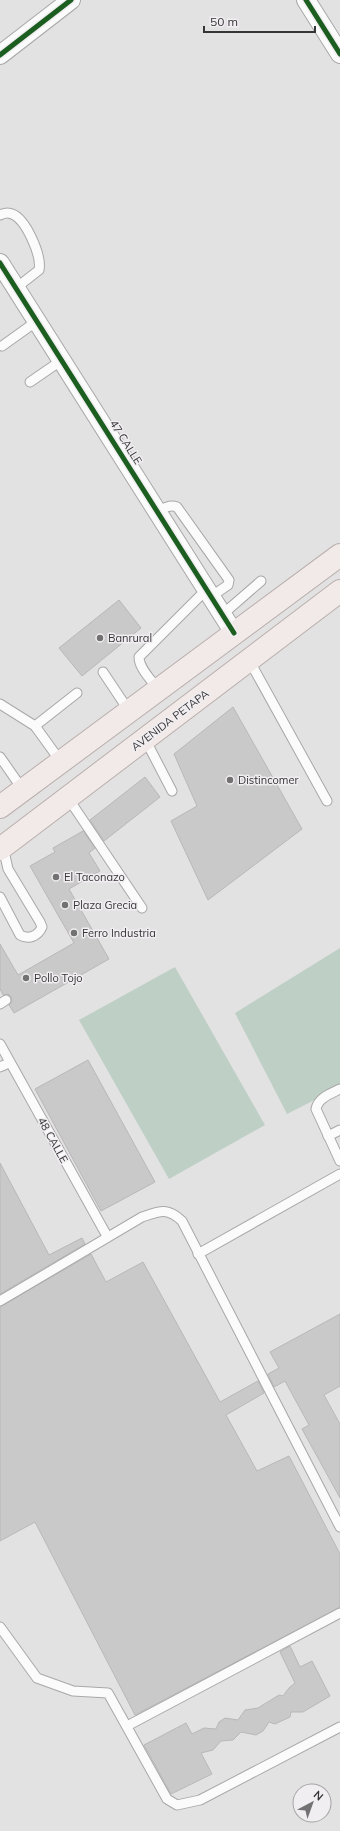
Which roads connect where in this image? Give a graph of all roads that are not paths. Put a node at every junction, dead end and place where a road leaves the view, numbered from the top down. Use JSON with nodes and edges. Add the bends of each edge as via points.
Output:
{"nodes":[{"id":1,"x":71,"y":0,"type":"edge"},
{"id":2,"x":306,"y":0,"type":"edge"},
{"id":3,"x":340,"y":54,"type":"edge"},
{"id":4,"x":0,"y":55,"type":"edge"},
{"id":5,"x":0,"y":215,"type":"edge"},
{"id":6,"x":0,"y":263,"type":"edge"},
{"id":7,"x":16,"y":288,"type":"junction"},
{"id":8,"x":37,"y":321,"type":"junction"},
{"id":9,"x":2,"y":346,"type":"dead end"},
{"id":10,"x":62,"y":360,"type":"junction"},
{"id":11,"x":30,"y":382,"type":"dead end"},
{"id":12,"x":158,"y":512,"type":"junction"},
{"id":13,"x":340,"y":555,"type":"edge"},
{"id":14,"x":261,"y":581,"type":"dead end"},
{"id":15,"x":340,"y":591,"type":"edge"},
{"id":16,"x":209,"y":593,"type":"junction"},
{"id":17,"x":223,"y":614,"type":"junction"},
{"id":18,"x":234,"y":633,"type":"junction"},
{"id":19,"x":249,"y":660,"type":"junction"},
{"id":20,"x":103,"y":672,"type":"dead end"},
{"id":21,"x":158,"y":689,"type":"junction"},
{"id":22,"x":77,"y":693,"type":"dead end"},
{"id":23,"x":0,"y":704,"type":"edge"},
{"id":24,"x":129,"y":711,"type":"junction"},
{"id":25,"x":35,"y":726,"type":"junction"},
{"id":26,"x":145,"y":740,"type":"junction"},
{"id":27,"x":0,"y":757,"type":"edge"},
{"id":28,"x":61,"y":762,"type":"junction"},
{"id":29,"x":23,"y":790,"type":"junction"},
{"id":30,"x":172,"y":791,"type":"dead end"},
{"id":31,"x":68,"y":798,"type":"junction"},
{"id":32,"x":327,"y":800,"type":"dead end"},
{"id":33,"x":0,"y":807,"type":"edge"},
{"id":34,"x":2,"y":848,"type":"edge"},
{"id":35,"x":0,"y":897,"type":"edge"},
{"id":36,"x":142,"y":908,"type":"dead end"},
{"id":37,"x":0,"y":1044,"type":"edge"},
{"id":38,"x":9,"y":1063,"type":"junction"},
{"id":39,"x":0,"y":1067,"type":"edge"},
{"id":40,"x":340,"y":1089,"type":"edge"},
{"id":41,"x":340,"y":1130,"type":"edge"},
{"id":42,"x":328,"y":1136,"type":"junction"},
{"id":43,"x":340,"y":1161,"type":"edge"},
{"id":44,"x":340,"y":1174,"type":"edge"},
{"id":45,"x":107,"y":1236,"type":"junction"},
{"id":46,"x":198,"y":1254,"type":"junction"},
{"id":47,"x":0,"y":1301,"type":"edge"},
{"id":48,"x":340,"y":1527,"type":"edge"},
{"id":49,"x":340,"y":1613,"type":"edge"},
{"id":50,"x":0,"y":1627,"type":"edge"},
{"id":51,"x":126,"y":1726,"type":"junction"},
{"id":52,"x":340,"y":1727,"type":"edge"}],
"edges":[{"from":1,"to":4,"type":"street"},
{"from":2,"to":3,"type":"street"},
{"from":5,"to":7,"type":"lane","via":[[13,214],[22,222],[37,248],[41,263],[40,270]]},
{"from":6,"to":7,"type":"street","name":"47 CALLE"},
{"from":7,"to":8,"type":"street","name":"47 CALLE"},
{"from":8,"to":9,"type":"lane"},
{"from":8,"to":10,"type":"street","name":"47 CALLE"},
{"from":10,"to":11,"type":"lane"},
{"from":10,"to":12,"type":"street","name":"47 CALLE"},
{"from":12,"to":16,"type":"street","name":"47 CALLE"},
{"from":12,"to":16,"type":"lane","via":[[168,506],[177,507],[229,580],[228,585]]},
{"from":13,"to":18,"type":"main road"},
{"from":14,"to":17,"type":"lane"},
{"from":15,"to":19,"type":"main road","name":"AVENIDA PETAPA"},
{"from":16,"to":17,"type":"street","name":"47 CALLE"},
{"from":16,"to":21,"type":"lane","via":[[139,657],[142,668]]},
{"from":17,"to":18,"type":"street","name":"47 CALLE"},
{"from":18,"to":21,"type":"main road"},
{"from":19,"to":26,"type":"main road","name":"AVENIDA PETAPA"},
{"from":19,"to":32,"type":"lane"},
{"from":20,"to":24,"type":"lane"},
{"from":21,"to":24,"type":"main road"},
{"from":22,"to":25,"type":"lane"},
{"from":23,"to":25,"type":"lane"},
{"from":24,"to":28,"type":"main road"},
{"from":25,"to":28,"type":"lane"},
{"from":26,"to":30,"type":"lane"},
{"from":26,"to":31,"type":"main road","name":"AVENIDA PETAPA"},
{"from":27,"to":29,"type":"lane"},
{"from":28,"to":29,"type":"main road"},
{"from":29,"to":33,"type":"main road"},
{"from":31,"to":34,"type":"main road","name":"AVENIDA PETAPA"},
{"from":31,"to":36,"type":"lane"},
{"from":34,"to":35,"type":"lane","via":[[8,869],[40,922],[41,931],[31,938],[20,935]]},
{"from":37,"to":38,"type":"lane","name":"48 CALLE"},
{"from":38,"to":39,"type":"lane"},
{"from":38,"to":45,"type":"lane","name":"48 CALLE"},
{"from":40,"to":42,"type":"lane","via":[[317,1104],[316,1109]]},
{"from":41,"to":42,"type":"lane"},
{"from":42,"to":43,"type":"lane"},
{"from":44,"to":46,"type":"lane"},
{"from":45,"to":46,"type":"lane","via":[[142,1217],[160,1211],[172,1213],[182,1222]]},
{"from":45,"to":47,"type":"lane"},
{"from":46,"to":48,"type":"lane"},
{"from":49,"to":51,"type":"lane"},
{"from":50,"to":51,"type":"lane","via":[[36,1678],[73,1691],[108,1693]]},
{"from":51,"to":52,"type":"lane","via":[[167,1799],[177,1805],[200,1800]]}]}
